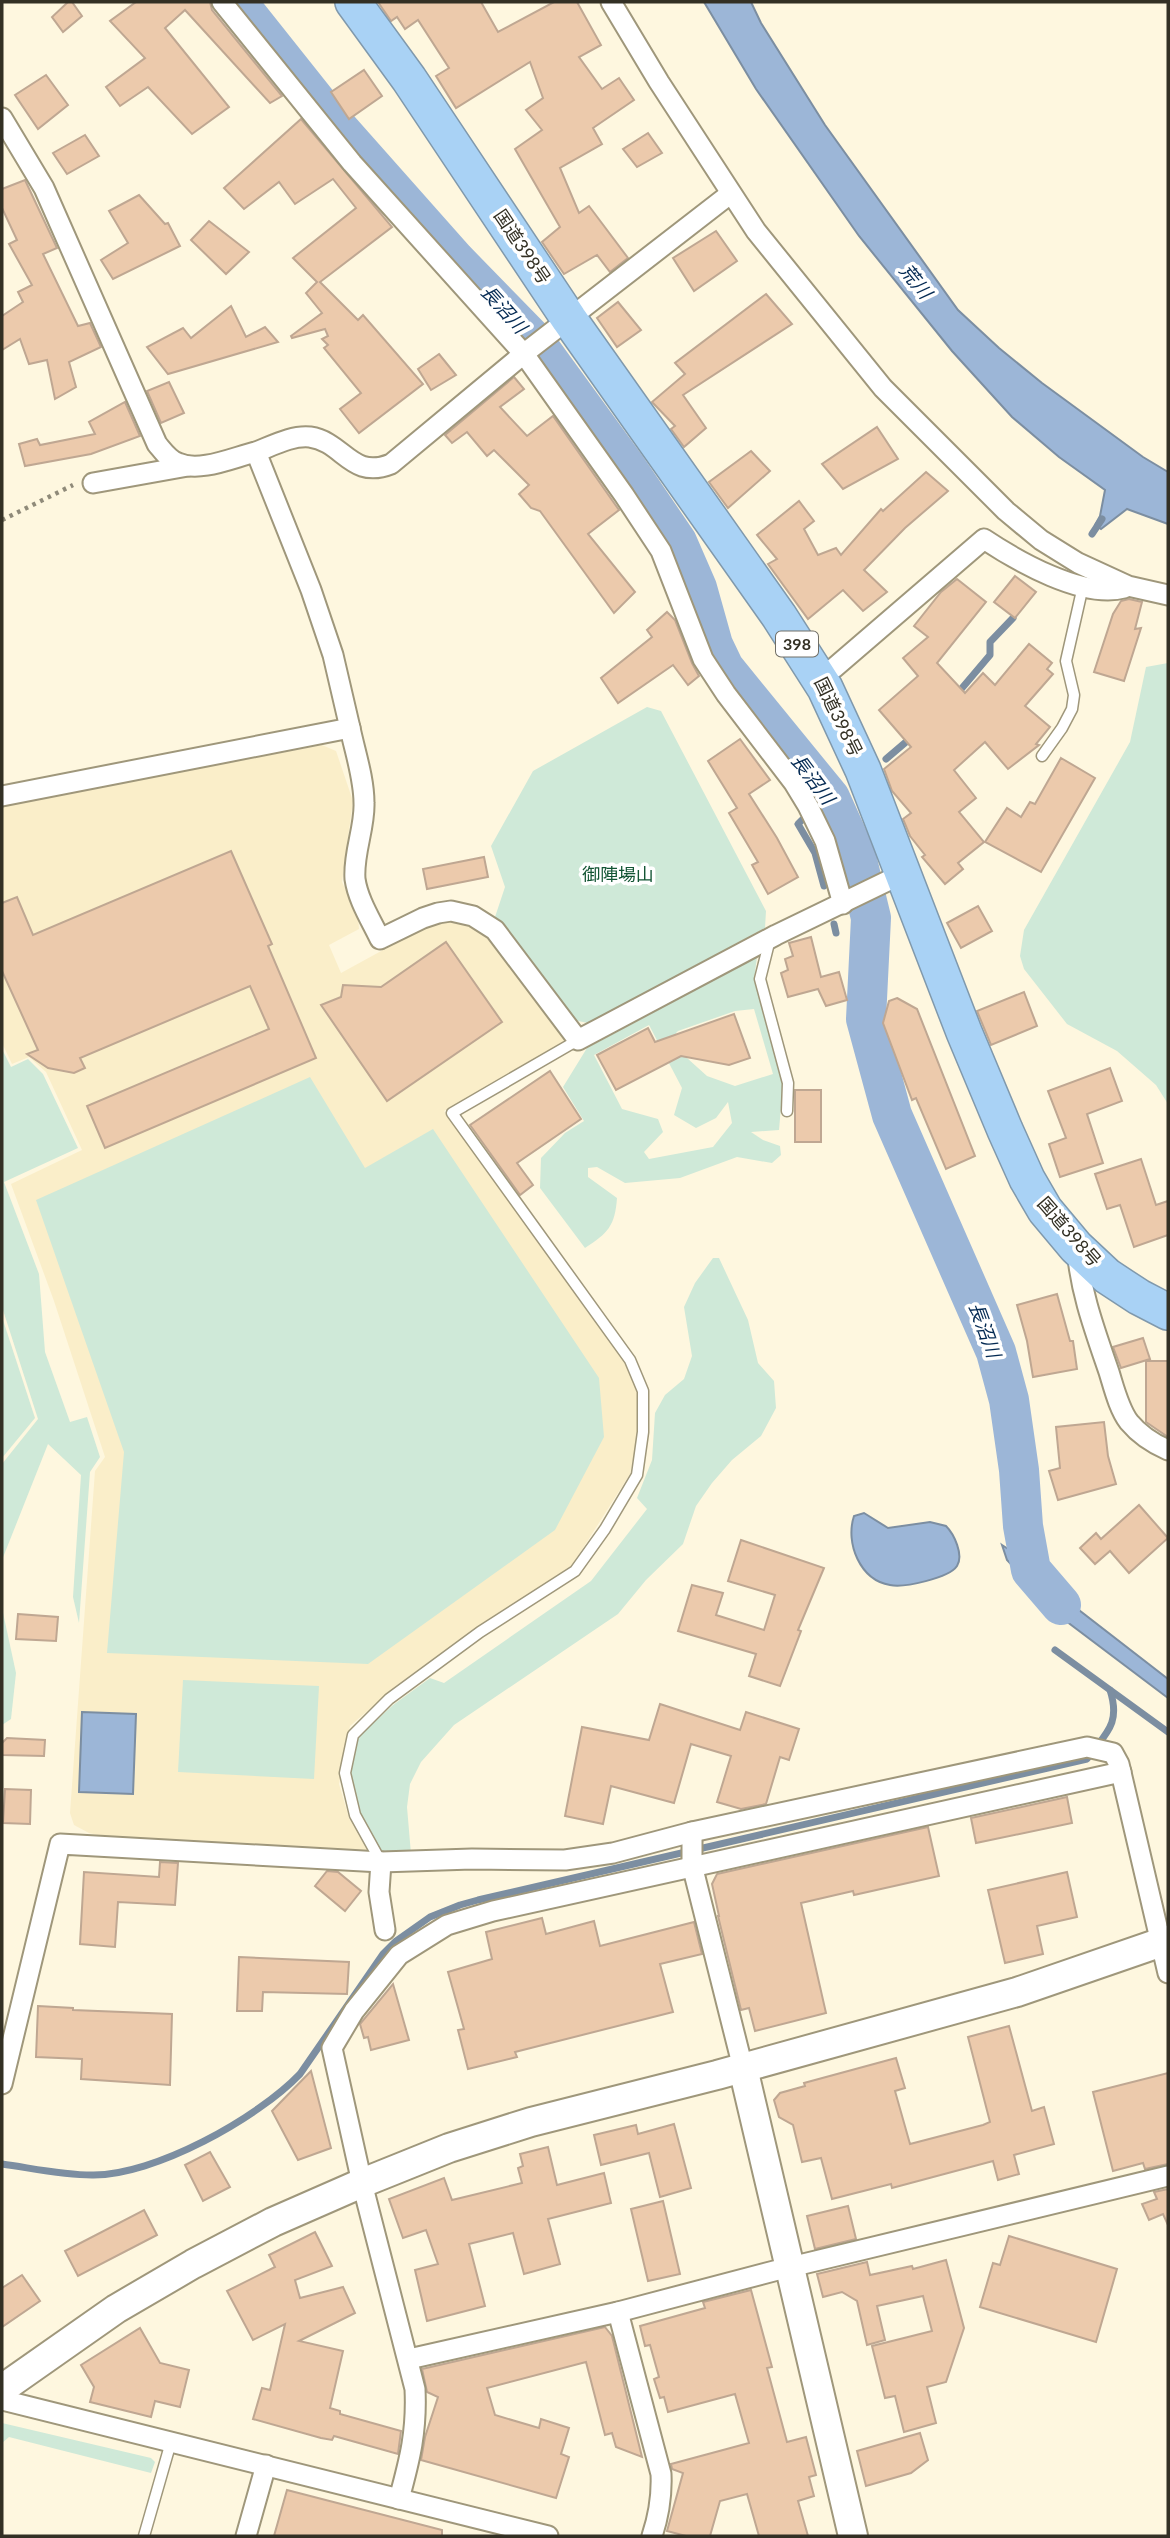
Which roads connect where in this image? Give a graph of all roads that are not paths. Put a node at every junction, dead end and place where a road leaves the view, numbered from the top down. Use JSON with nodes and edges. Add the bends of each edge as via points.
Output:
{"nodes":[{"id":1,"x":222,"y":2,"type":"edge"},
{"id":2,"x":353,"y":2,"type":"edge"},
{"id":3,"x":611,"y":2,"type":"edge"},
{"id":4,"x":2,"y":118,"type":"edge"},
{"id":5,"x":730,"y":194,"type":"junction"},
{"id":6,"x":559,"y":327,"type":"junction"},
{"id":7,"x":525,"y":353,"type":"junction"},
{"id":8,"x":256,"y":452,"type":"junction"},
{"id":9,"x":190,"y":466,"type":"junction"},
{"id":10,"x":93,"y":483,"type":"road end"},
{"id":11,"x":1083,"y":586,"type":"junction"},
{"id":12,"x":1128,"y":586,"type":"junction"},
{"id":13,"x":1168,"y":595,"type":"edge"},
{"id":14,"x":834,"y":668,"type":"dead end"},
{"id":15,"x":351,"y":728,"type":"junction"},
{"id":16,"x":1042,"y":756,"type":"dead end"},
{"id":17,"x":2,"y":796,"type":"edge"},
{"id":18,"x":891,"y":880,"type":"junction"},
{"id":19,"x":846,"y":902,"type":"junction"},
{"id":20,"x":770,"y":938,"type":"junction"},
{"id":21,"x":579,"y":1040,"type":"junction"},
{"id":22,"x":787,"y":1111,"type":"dead end"},
{"id":23,"x":1076,"y":1247,"type":"junction"},
{"id":24,"x":1168,"y":1312,"type":"edge"},
{"id":25,"x":1168,"y":1450,"type":"edge"},
{"id":26,"x":1121,"y":1772,"type":"junction"},
{"id":27,"x":692,"y":1832,"type":"junction"},
{"id":28,"x":381,"y":1862,"type":"junction"},
{"id":29,"x":692,"y":1865,"type":"junction"},
{"id":30,"x":385,"y":1930,"type":"dead end"},
{"id":31,"x":1165,"y":1942,"type":"edge"},
{"id":32,"x":1168,"y":1973,"type":"edge"},
{"id":33,"x":743,"y":2068,"type":"junction"},
{"id":34,"x":2,"y":2084,"type":"edge"},
{"id":35,"x":1168,"y":2176,"type":"edge"},
{"id":36,"x":362,"y":2183,"type":"junction"},
{"id":37,"x":790,"y":2267,"type":"junction"},
{"id":38,"x":618,"y":2312,"type":"junction"},
{"id":39,"x":409,"y":2359,"type":"junction"},
{"id":40,"x":2,"y":2389,"type":"edge"},
{"id":41,"x":2,"y":2400,"type":"edge"},
{"id":42,"x":172,"y":2442,"type":"junction"},
{"id":43,"x":266,"y":2465,"type":"junction"},
{"id":44,"x":399,"y":2499,"type":"junction"},
{"id":45,"x":144,"y":2536,"type":"edge"},
{"id":46,"x":246,"y":2536,"type":"edge"},
{"id":47,"x":548,"y":2536,"type":"edge"},
{"id":48,"x":652,"y":2536,"type":"edge"},
{"id":49,"x":853,"y":2536,"type":"edge"}],
"edges":[{"from":1,"to":7,"type":"street","via":[[352,163]]},
{"from":2,"to":6,"type":"highway","name":"国道398号","number":"398","via":[[409,79]]},
{"from":3,"to":5,"type":"street"},
{"from":4,"to":9,"type":"street","via":[[44,188],[158,444],[167,456]]},
{"from":5,"to":6,"type":"street"},
{"from":5,"to":12,"type":"street","via":[[883,388],[945,452],[1041,540]]},
{"from":6,"to":7,"type":"street"},
{"from":6,"to":18,"type":"highway","name":"国道398号","number":"398","via":[[810,663],[863,771]]},
{"from":7,"to":8,"type":"street","via":[[391,464],[378,469],[356,464],[309,437]]},
{"from":7,"to":19,"type":"street","via":[[661,551],[703,659],[808,806]]},
{"from":8,"to":9,"type":"street"},
{"from":8,"to":15,"type":"street","via":[[311,590]]},
{"from":9,"to":10,"type":"street"},
{"from":11,"to":12,"type":"street"},
{"from":11,"to":14,"type":"street","via":[[1012,558],[984,539]]},
{"from":11,"to":16,"type":"lane","via":[[1066,661],[1074,695],[1072,709]]},
{"from":12,"to":13,"type":"street"},
{"from":15,"to":17,"type":"street"},
{"from":15,"to":21,"type":"street","via":[[365,814],[355,880],[380,939],[438,913],[473,916],[495,930]]},
{"from":18,"to":19,"type":"street"},
{"from":18,"to":23,"type":"highway","name":"国道398号","number":"398","via":[[964,1032],[1017,1157],[1045,1210]]},
{"from":19,"to":20,"type":"street"},
{"from":20,"to":21,"type":"street"},
{"from":20,"to":22,"type":"lane","via":[[760,979],[788,1083]]},
{"from":21,"to":28,"type":"lane","via":[[452,1113],[630,1360],[643,1391],[637,1475],[575,1571],[439,1662],[389,1699],[352,1735],[345,1773],[355,1815]]},
{"from":23,"to":24,"type":"highway","name":"国道398号","number":"398","via":[[1107,1276]]},
{"from":23,"to":25,"type":"street","via":[[1083,1294],[1128,1421]]},
{"from":26,"to":27,"type":"street","via":[[1113,1753],[1087,1747]]},
{"from":26,"to":29,"type":"street"},
{"from":26,"to":31,"type":"street"},
{"from":27,"to":28,"type":"street","via":[[565,1860]]},
{"from":27,"to":29,"type":"street"},
{"from":28,"to":30,"type":"street","via":[[379,1892]]},
{"from":28,"to":34,"type":"street","via":[[60,1844]]},
{"from":29,"to":33,"type":"street"},
{"from":29,"to":36,"type":"street","via":[[493,1911],[447,1926],[399,1955],[354,2011],[332,2048]]},
{"from":31,"to":32,"type":"street"},
{"from":31,"to":33,"type":"street","via":[[1017,1992]]},
{"from":33,"to":36,"type":"street","via":[[531,2122]]},
{"from":33,"to":37,"type":"street"},
{"from":35,"to":37,"type":"street"},
{"from":36,"to":39,"type":"street"},
{"from":36,"to":40,"type":"street","via":[[192,2264],[116,2309]]},
{"from":37,"to":38,"type":"street"},
{"from":37,"to":49,"type":"street"},
{"from":38,"to":39,"type":"street"},
{"from":38,"to":48,"type":"street","via":[[661,2474],[659,2516]]},
{"from":39,"to":44,"type":"street","via":[[417,2420]]},
{"from":41,"to":42,"type":"street"},
{"from":42,"to":43,"type":"street"},
{"from":42,"to":45,"type":"lane"},
{"from":43,"to":44,"type":"street"},
{"from":43,"to":46,"type":"street"},
{"from":44,"to":47,"type":"street"}]}
